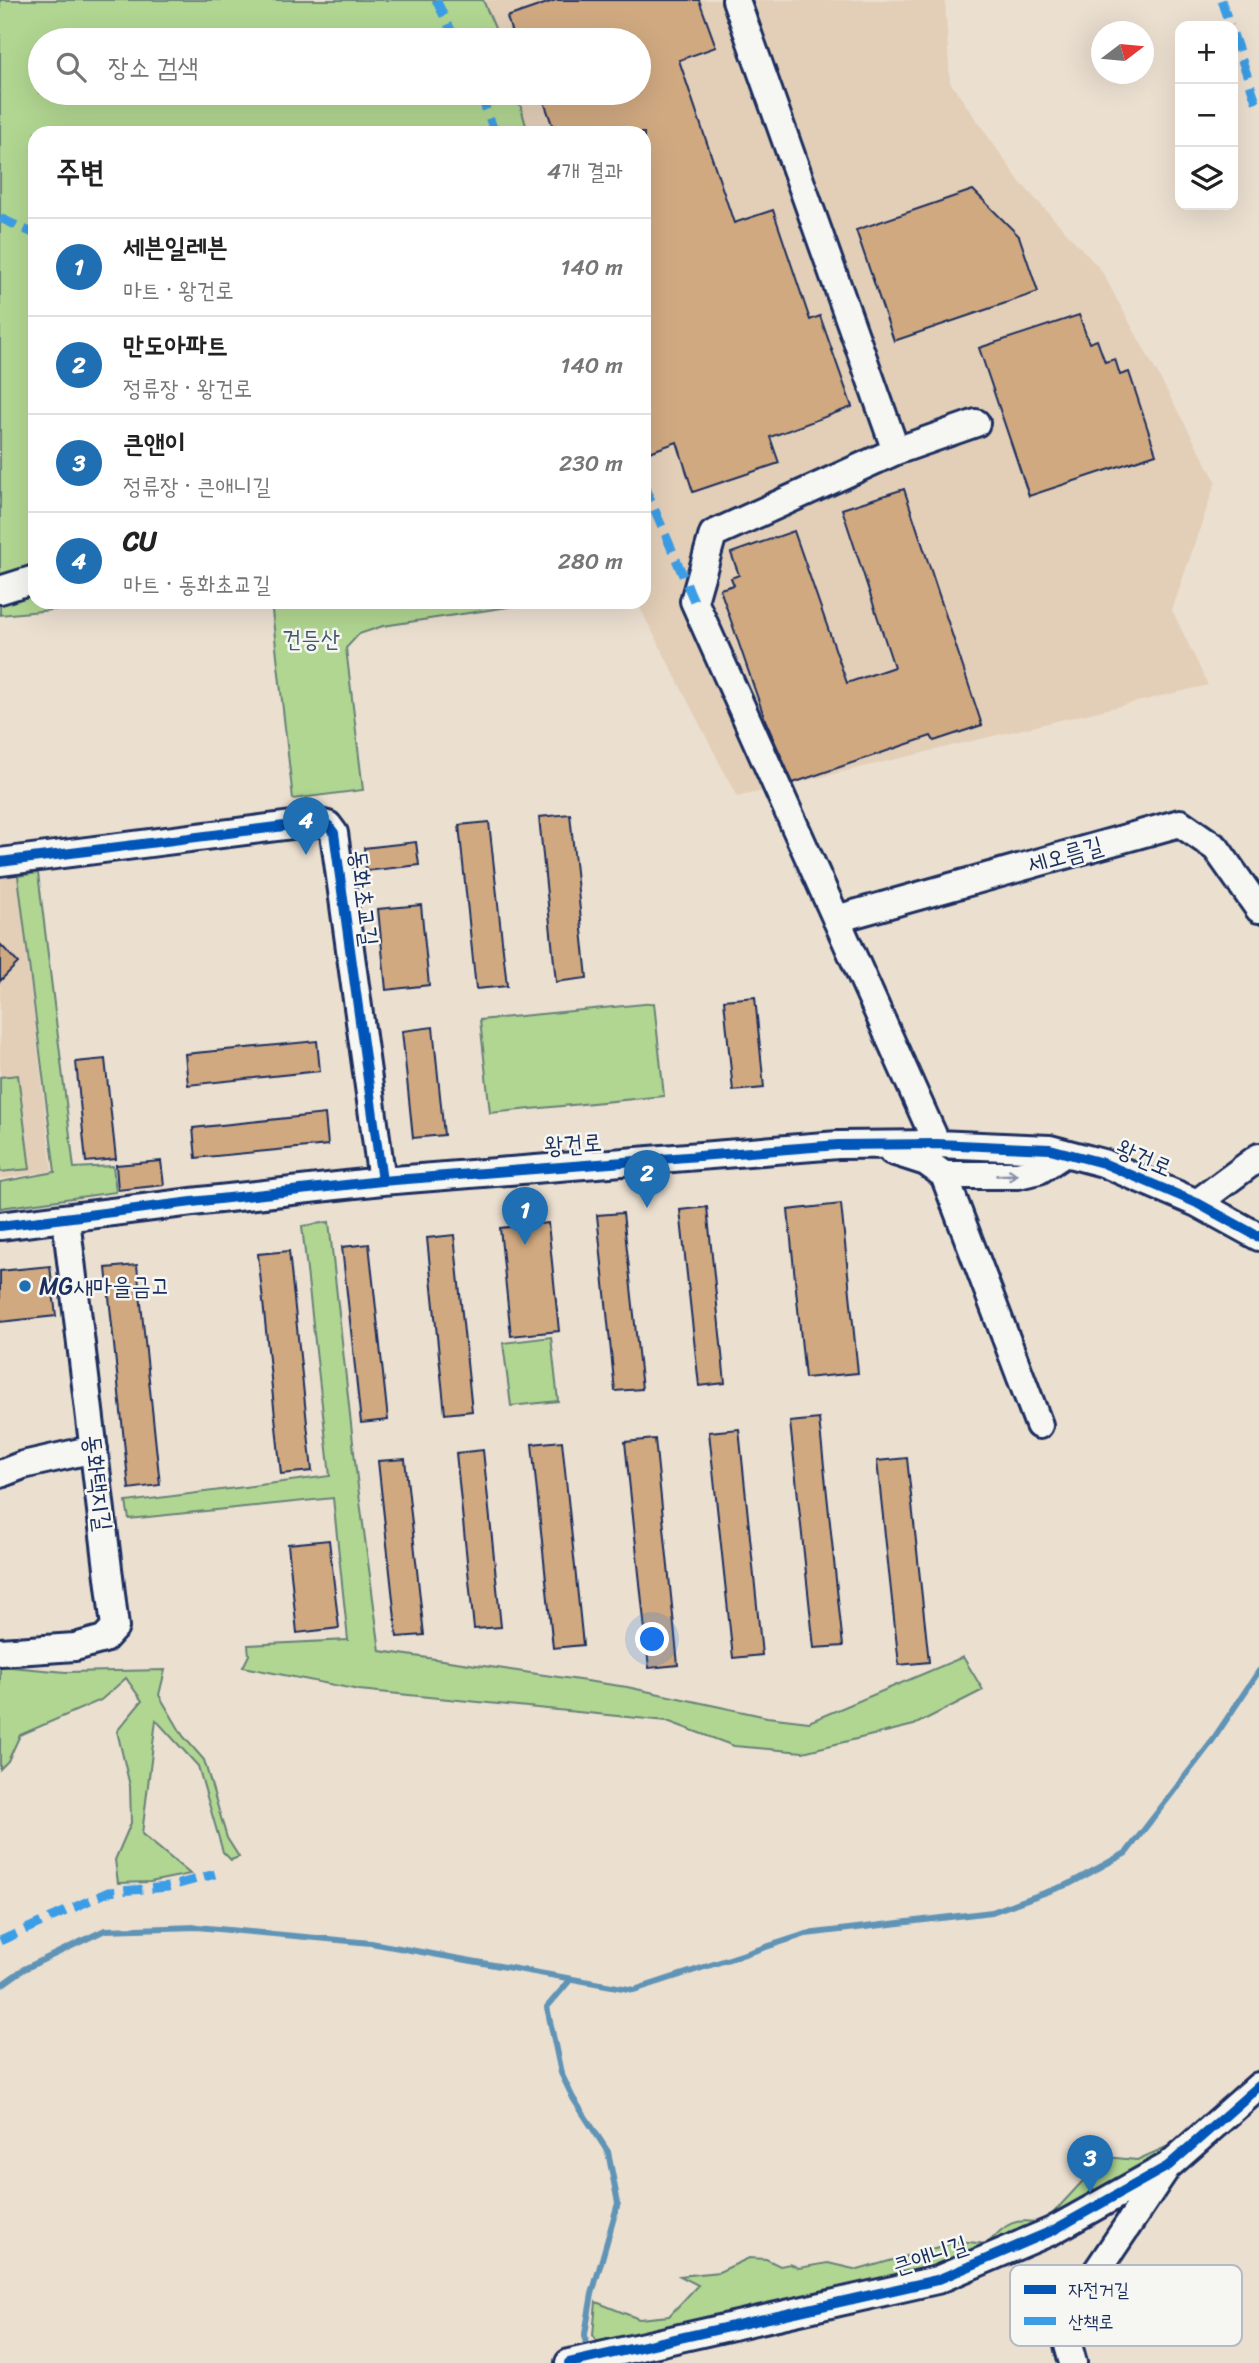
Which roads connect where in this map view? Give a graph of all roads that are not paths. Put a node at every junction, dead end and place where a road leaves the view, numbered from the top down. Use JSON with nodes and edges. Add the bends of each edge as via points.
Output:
{"nodes":[{"id":1,"x":736,"y":0,"type":"edge"},
{"id":2,"x":976,"y":423,"type":"dead end"},
{"id":3,"x":896,"y":451,"type":"junction"},
{"id":4,"x":28,"y":581,"type":"edge"},
{"id":5,"x":0,"y":590,"type":"edge"},
{"id":6,"x":0,"y":862,"type":"edge"},
{"id":7,"x":1259,"y":909,"type":"edge"},
{"id":8,"x":836,"y":919,"type":"junction"},
{"id":9,"x":937,"y":1144,"type":"junction"},
{"id":10,"x":874,"y":1145,"type":"junction"},
{"id":11,"x":1065,"y":1153,"type":"junction"},
{"id":12,"x":1259,"y":1157,"type":"edge"},
{"id":13,"x":944,"y":1175,"type":"junction"},
{"id":14,"x":382,"y":1181,"type":"junction"},
{"id":15,"x":1197,"y":1203,"type":"junction"},
{"id":16,"x":66,"y":1219,"type":"junction"},
{"id":17,"x":0,"y":1226,"type":"edge"},
{"id":18,"x":1259,"y":1237,"type":"edge"},
{"id":19,"x":1038,"y":1425,"type":"dead end"},
{"id":20,"x":94,"y":1450,"type":"junction"},
{"id":21,"x":0,"y":1474,"type":"edge"},
{"id":22,"x":0,"y":1652,"type":"edge"},
{"id":23,"x":1259,"y":2086,"type":"edge"},
{"id":24,"x":1168,"y":2166,"type":"junction"},
{"id":25,"x":1101,"y":2265,"type":"edge"},
{"id":26,"x":1068,"y":2346,"type":"edge"},
{"id":27,"x":569,"y":2363,"type":"edge"},
{"id":28,"x":1073,"y":2363,"type":"edge"}],
"edges":[{"from":1,"to":3,"type":"street"},
{"from":2,"to":3,"type":"street"},
{"from":3,"to":8,"type":"street","via":[[713,534],[694,601]]},
{"from":4,"to":5,"type":"street"},
{"from":6,"to":14,"type":"street","name":"동화초교길","via":[[305,823],[328,825],[334,833]]},
{"from":7,"to":8,"type":"street","name":"세오름길","via":[[1216,848],[1180,824]]},
{"from":8,"to":9,"type":"street"},
{"from":9,"to":10,"type":"street","name":"왕건로"},
{"from":9,"to":11,"type":"street","name":"왕건로"},
{"from":10,"to":13,"type":"street","via":[[926,1162]]},
{"from":10,"to":14,"type":"street","name":"왕건로"},
{"from":13,"to":11,"type":"street","one_way":true,"via":[[1018,1175],[1039,1170]]},
{"from":11,"to":15,"type":"street","name":"왕건로","via":[[1102,1163]]},
{"from":12,"to":15,"type":"street"},
{"from":13,"to":19,"type":"street"},
{"from":14,"to":16,"type":"street","name":"왕건로"},
{"from":15,"to":18,"type":"street","name":"왕건로"},
{"from":16,"to":17,"type":"street","name":"왕건로"},
{"from":16,"to":20,"type":"street","name":"동화택지길"},
{"from":20,"to":21,"type":"street"},
{"from":20,"to":22,"type":"street","name":"동화택지길","via":[[115,1627],[104,1639],[75,1647]]},
{"from":23,"to":24,"type":"street","name":"큰애니길"},
{"from":24,"to":25,"type":"street","name":"큰애니길"},
{"from":24,"to":27,"type":"street","name":"큰애니길","via":[[1052,2231],[937,2280]]},
{"from":26,"to":28,"type":"street","name":"큰애니길"}]}
